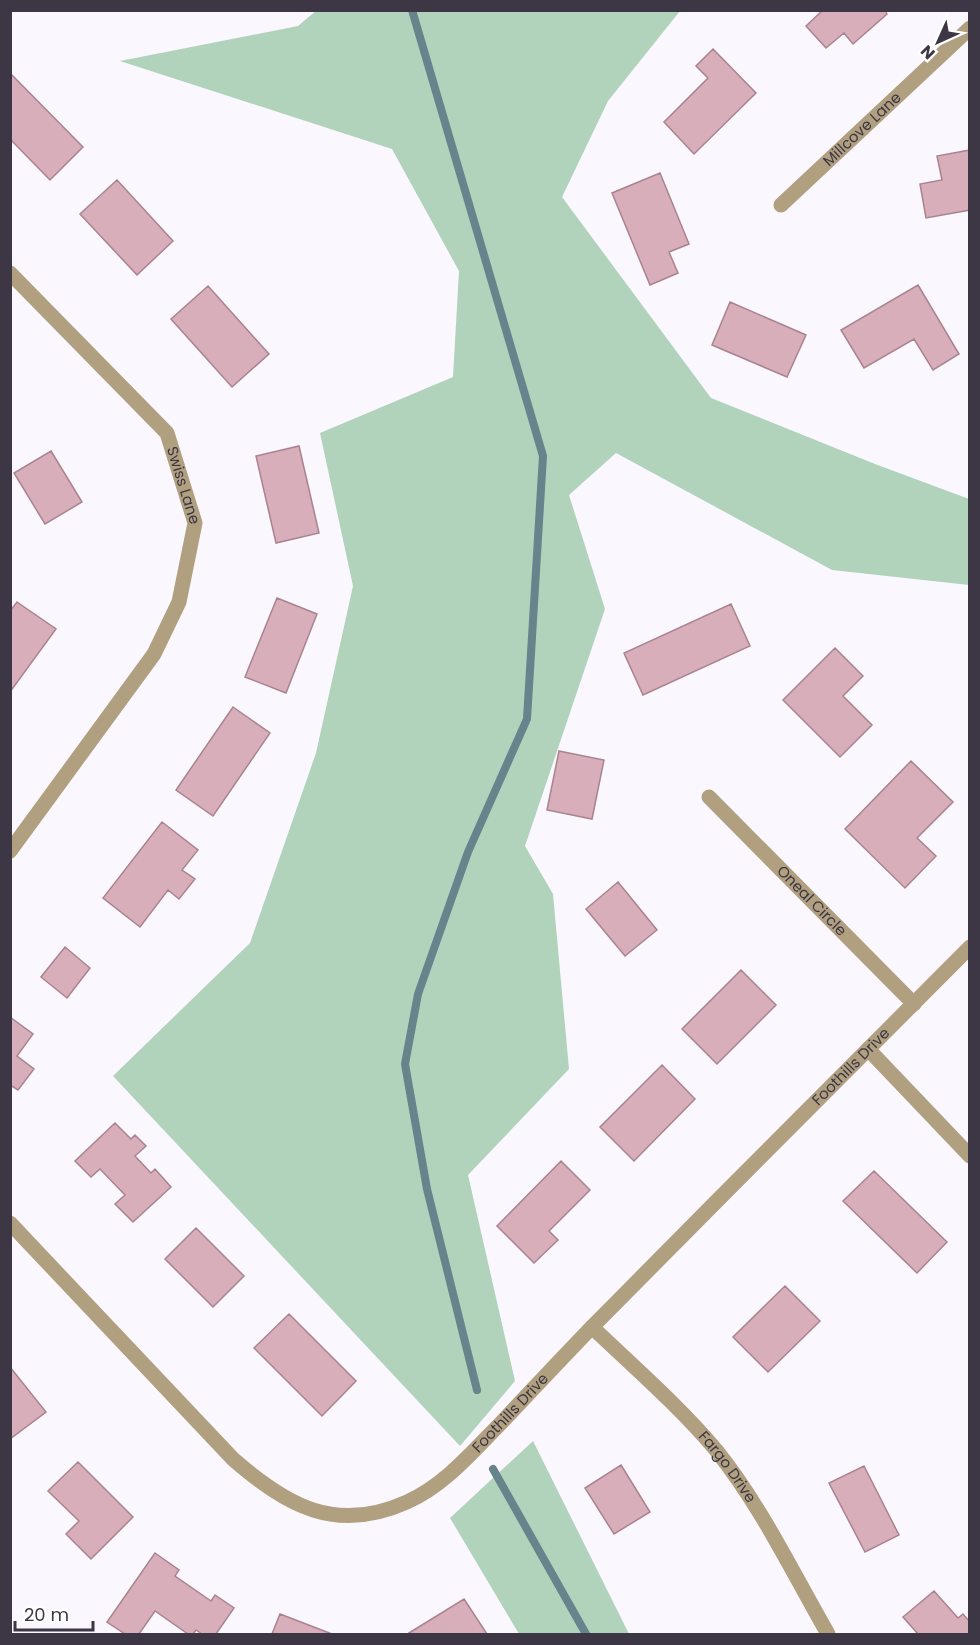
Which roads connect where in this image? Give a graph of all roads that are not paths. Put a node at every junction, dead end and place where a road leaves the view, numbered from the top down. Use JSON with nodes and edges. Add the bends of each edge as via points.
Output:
{"nodes":[{"id":1,"x":969,"y":28,"type":"edge"},
{"id":2,"x":781,"y":205,"type":"dead end"},
{"id":3,"x":10,"y":273,"type":"edge"},
{"id":4,"x":709,"y":797,"type":"dead end"},
{"id":5,"x":10,"y":850,"type":"edge"},
{"id":6,"x":969,"y":947,"type":"edge"},
{"id":7,"x":914,"y":1004,"type":"junction"},
{"id":8,"x":868,"y":1049,"type":"junction"},
{"id":9,"x":969,"y":1156,"type":"edge"},
{"id":10,"x":10,"y":1223,"type":"edge"},
{"id":11,"x":592,"y":1327,"type":"junction"},
{"id":12,"x":828,"y":1635,"type":"edge"}],
"edges":[{"from":1,"to":2,"type":"street","name":"Millcove Lane"},
{"from":3,"to":5,"type":"street","name":"Swiss Lane","via":[[167,433],[195,523],[179,602],[154,654]]},
{"from":4,"to":7,"type":"street","name":"Oneal Circle"},
{"from":6,"to":7,"type":"street","name":"Foothills Drive"},
{"from":7,"to":8,"type":"street","name":"Foothills Drive"},
{"from":8,"to":9,"type":"street"},
{"from":8,"to":11,"type":"street","name":"Foothills Drive"},
{"from":10,"to":11,"type":"street","name":"Foothills Drive","via":[[233,1459],[291,1502],[322,1514],[359,1516],[381,1511],[408,1502],[439,1483]]},
{"from":11,"to":12,"type":"street","name":"Fargo Drive","via":[[717,1452],[755,1506]]}]}
